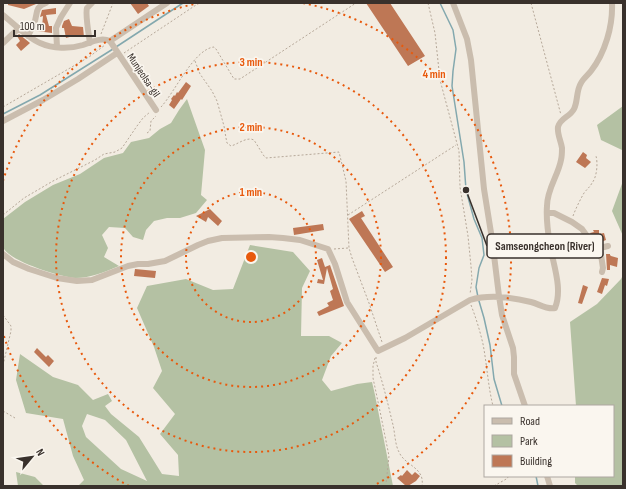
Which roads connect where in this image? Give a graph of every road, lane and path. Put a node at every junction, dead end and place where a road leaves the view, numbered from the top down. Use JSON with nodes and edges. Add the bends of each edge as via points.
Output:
{"nodes":[{"id":1,"x":46,"y":3,"type":"edge"},
{"id":2,"x":70,"y":3,"type":"edge"},
{"id":3,"x":92,"y":3,"type":"edge"},
{"id":4,"x":113,"y":3,"type":"edge"},
{"id":5,"x":167,"y":3,"type":"edge"},
{"id":6,"x":199,"y":3,"type":"edge"},
{"id":7,"x":356,"y":3,"type":"edge"},
{"id":8,"x":428,"y":3,"type":"edge"},
{"id":9,"x":453,"y":3,"type":"edge"},
{"id":10,"x":531,"y":3,"type":"edge"},
{"id":11,"x":612,"y":3,"type":"edge"},
{"id":12,"x":3,"y":14,"type":"edge"},
{"id":13,"x":18,"y":28,"type":"junction"},
{"id":14,"x":28,"y":36,"type":"junction"},
{"id":15,"x":99,"y":40,"type":"junction"},
{"id":16,"x":111,"y":42,"type":"junction"},
{"id":17,"x":3,"y":43,"type":"edge"},
{"id":18,"x":90,"y":43,"type":"junction"},
{"id":19,"x":57,"y":47,"type":"junction"},
{"id":20,"x":117,"y":53,"type":"junction"},
{"id":21,"x":194,"y":60,"type":"junction"},
{"id":22,"x":3,"y":107,"type":"edge"},
{"id":23,"x":157,"y":110,"type":"junction"},
{"id":24,"x":3,"y":121,"type":"edge"},
{"id":25,"x":561,"y":121,"type":"junction"},
{"id":26,"x":148,"y":133,"type":"dead end"},
{"id":27,"x":457,"y":144,"type":"junction"},
{"id":28,"x":596,"y":156,"type":"dead end"},
{"id":29,"x":547,"y":213,"type":"junction"},
{"id":30,"x":3,"y":215,"type":"edge"},
{"id":31,"x":348,"y":215,"type":"junction"},
{"id":32,"x":572,"y":222,"type":"junction"},
{"id":33,"x":608,"y":246,"type":"dead end"},
{"id":34,"x":349,"y":248,"type":"junction"},
{"id":35,"x":600,"y":248,"type":"junction"},
{"id":36,"x":328,"y":249,"type":"junction"},
{"id":37,"x":3,"y":254,"type":"edge"},
{"id":38,"x":602,"y":272,"type":"dead end"},
{"id":39,"x":496,"y":296,"type":"junction"},
{"id":40,"x":472,"y":299,"type":"junction"},
{"id":41,"x":3,"y":315,"type":"edge"},
{"id":42,"x":379,"y":352,"type":"junction"},
{"id":43,"x":3,"y":365,"type":"edge"},
{"id":44,"x":493,"y":405,"type":"edge"},
{"id":45,"x":525,"y":405,"type":"edge"},
{"id":46,"x":3,"y":411,"type":"edge"},
{"id":47,"x":15,"y":418,"type":"dead end"},
{"id":48,"x":508,"y":477,"type":"edge"},
{"id":49,"x":386,"y":484,"type":"dead end"},
{"id":50,"x":422,"y":486,"type":"edge"},
{"id":51,"x":494,"y":486,"type":"edge"}],
"edges":[{"from":1,"to":14,"type":"street","via":[[37,9]]},
{"from":2,"to":19,"type":"street","via":[[56,28]]},
{"from":3,"to":18,"type":"street","via":[[87,12]]},
{"from":4,"to":15,"type":"path"},
{"from":5,"to":16,"type":"street"},
{"from":6,"to":20,"type":"path"},
{"from":7,"to":21,"type":"path","via":[[240,79],[234,79],[214,47],[205,50]]},
{"from":8,"to":27,"type":"path","via":[[435,32],[440,80]]},
{"from":9,"to":39,"type":"street","via":[[467,39],[492,239]]},
{"from":10,"to":25,"type":"path"},
{"from":11,"to":25,"type":"street","via":[[607,40],[591,71],[581,83],[575,108]]},
{"from":12,"to":13,"type":"street"},
{"from":13,"to":14,"type":"street"},
{"from":13,"to":17,"type":"street"},
{"from":14,"to":19,"type":"street","via":[[39,43]]},
{"from":15,"to":16,"type":"street","via":[[106,39]]},
{"from":15,"to":18,"type":"street"},
{"from":16,"to":20,"type":"street","name":"Munjeolsa-gil"},
{"from":16,"to":22,"type":"path"},
{"from":18,"to":19,"type":"street"},
{"from":20,"to":23,"type":"street","name":"Munjeolsa-gil"},
{"from":20,"to":24,"type":"street","via":[[43,100]]},
{"from":21,"to":23,"type":"path","via":[[164,104]]},
{"from":21,"to":31,"type":"path","via":[[217,101],[227,143],[230,146],[251,139],[266,158],[339,152],[346,181]]},
{"from":23,"to":26,"type":"path"},
{"from":23,"to":30,"type":"path","via":[[143,118],[122,148],[104,154],[53,181],[24,198]]},
{"from":25,"to":29,"type":"street","via":[[558,128],[562,158],[548,196]]},
{"from":27,"to":31,"type":"path"},
{"from":27,"to":40,"type":"path","via":[[471,266]]},
{"from":28,"to":32,"type":"path","via":[[598,162],[593,183],[580,199]]},
{"from":29,"to":32,"type":"street","via":[[554,213]]},
{"from":29,"to":39,"type":"street","via":[[557,282],[555,308],[517,298]]},
{"from":31,"to":34,"type":"path"},
{"from":32,"to":35,"type":"street","via":[[582,229],[590,245]]},
{"from":33,"to":35,"type":"street"},
{"from":34,"to":36,"type":"path"},
{"from":34,"to":42,"type":"path","via":[[369,303]]},
{"from":35,"to":38,"type":"street"},
{"from":36,"to":37,"type":"street","via":[[300,240],[283,238],[222,238],[198,245],[165,262],[128,266],[92,280],[76,281],[29,269]]},
{"from":36,"to":42,"type":"street","via":[[347,302]]},
{"from":39,"to":40,"type":"street"},
{"from":39,"to":45,"type":"street","via":[[513,348],[514,374]]},
{"from":40,"to":42,"type":"street"},
{"from":40,"to":44,"type":"path","via":[[481,333]]},
{"from":41,"to":43,"type":"path","via":[[11,326]]},
{"from":42,"to":49,"type":"path","via":[[373,366],[373,378],[388,456]]},
{"from":42,"to":50,"type":"path","via":[[376,362],[386,392],[398,450],[401,457],[417,469],[423,479]]},
{"from":46,"to":47,"type":"path"},
{"from":48,"to":51,"type":"path"}]}
